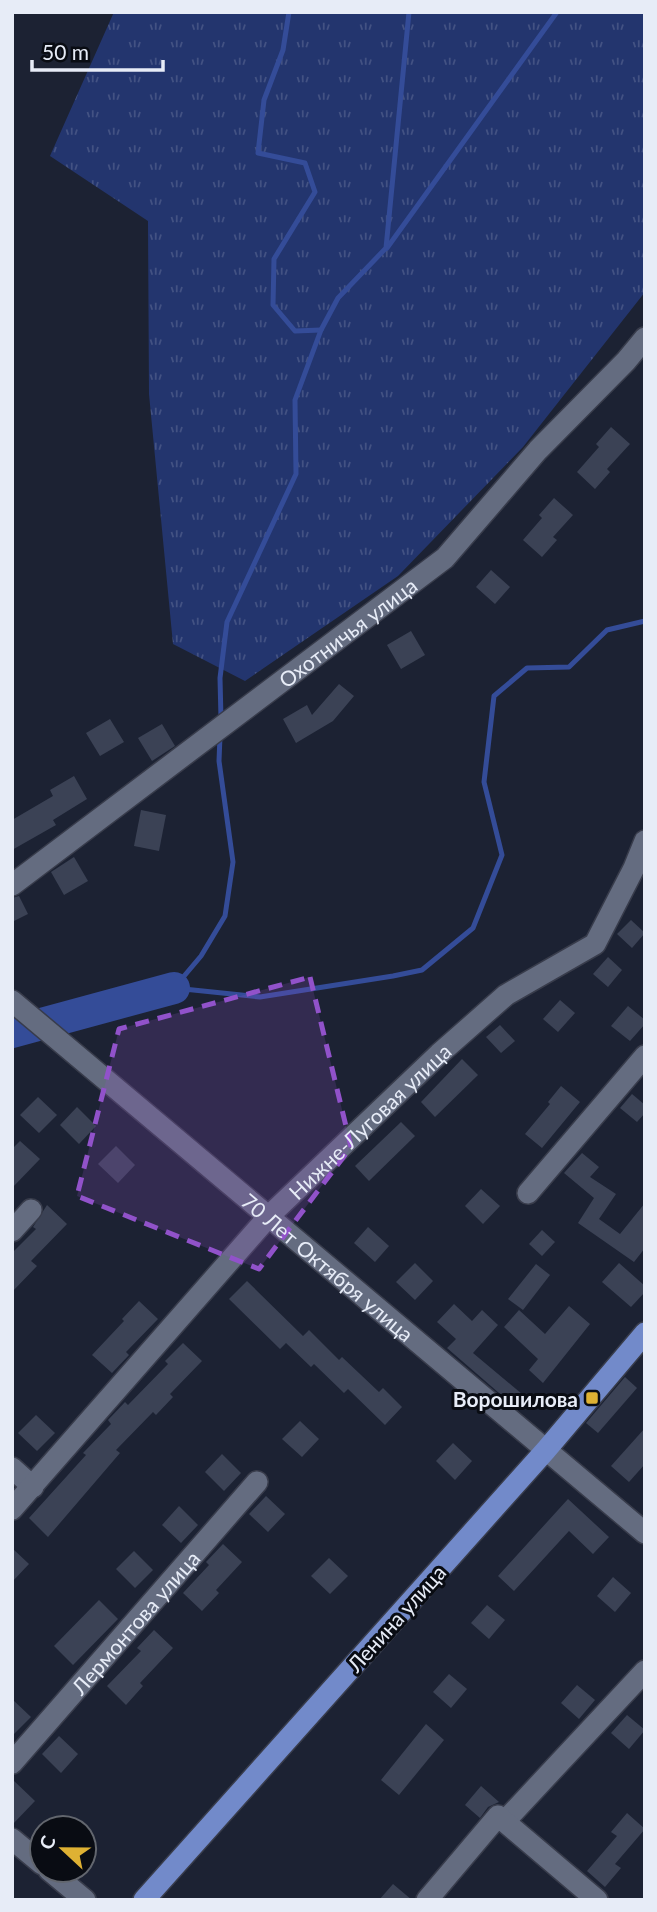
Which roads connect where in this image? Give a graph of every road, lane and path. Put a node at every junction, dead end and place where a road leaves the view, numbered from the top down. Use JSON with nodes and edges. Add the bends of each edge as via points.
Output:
{"nodes":[{"id":1,"x":645,"y":338,"type":"edge"},
{"id":2,"x":645,"y":841,"type":"edge"},
{"id":3,"x":12,"y":885,"type":"edge"},
{"id":4,"x":13,"y":1002,"type":"edge"},
{"id":5,"x":645,"y":1056,"type":"edge"},
{"id":6,"x":527,"y":1193,"type":"dead end"},
{"id":7,"x":31,"y":1210,"type":"dead end"},
{"id":8,"x":269,"y":1216,"type":"junction"},
{"id":9,"x":12,"y":1231,"type":"edge"},
{"id":10,"x":645,"y":1333,"type":"edge"},
{"id":11,"x":546,"y":1450,"type":"junction"},
{"id":12,"x":12,"y":1468,"type":"edge"},
{"id":13,"x":257,"y":1482,"type":"dead end"},
{"id":14,"x":33,"y":1487,"type":"junction"},
{"id":15,"x":12,"y":1509,"type":"edge"},
{"id":16,"x":645,"y":1533,"type":"edge"},
{"id":17,"x":645,"y":1671,"type":"edge"},
{"id":18,"x":12,"y":1763,"type":"edge"},
{"id":19,"x":502,"y":1819,"type":"junction"},
{"id":20,"x":12,"y":1839,"type":"edge"},
{"id":21,"x":28,"y":1852,"type":"edge"},
{"id":22,"x":66,"y":1884,"type":"edge"},
{"id":23,"x":85,"y":1900,"type":"edge"},
{"id":24,"x":144,"y":1900,"type":"edge"},
{"id":25,"x":427,"y":1900,"type":"edge"},
{"id":26,"x":597,"y":1900,"type":"edge"}],
"edges":[{"from":1,"to":3,"type":"street","name":"Охотничья улица","via":[[538,450],[445,558]]},
{"from":2,"to":8,"type":"street","name":"Нижне-Луговая улица","via":[[595,944],[506,995]]},
{"from":4,"to":8,"type":"street","name":"70 Лет Октября улица"},
{"from":5,"to":6,"type":"street"},
{"from":7,"to":9,"type":"street"},
{"from":8,"to":11,"type":"street","name":"70 Лет Октября улица"},
{"from":8,"to":14,"type":"street","name":"Нижне-Луговая улица"},
{"from":10,"to":11,"type":"main road","name":"Ленина улица"},
{"from":11,"to":16,"type":"street","name":"70 Лет Октября улица"},
{"from":11,"to":24,"type":"main road","name":"Ленина улица"},
{"from":12,"to":14,"type":"street"},
{"from":13,"to":18,"type":"street","name":"Лермонтова улица"},
{"from":14,"to":15,"type":"street","name":"Нижне-Луговая улица"},
{"from":17,"to":19,"type":"street"},
{"from":19,"to":25,"type":"street"},
{"from":19,"to":26,"type":"street"},
{"from":20,"to":21,"type":"street"},
{"from":22,"to":23,"type":"street"}]}
